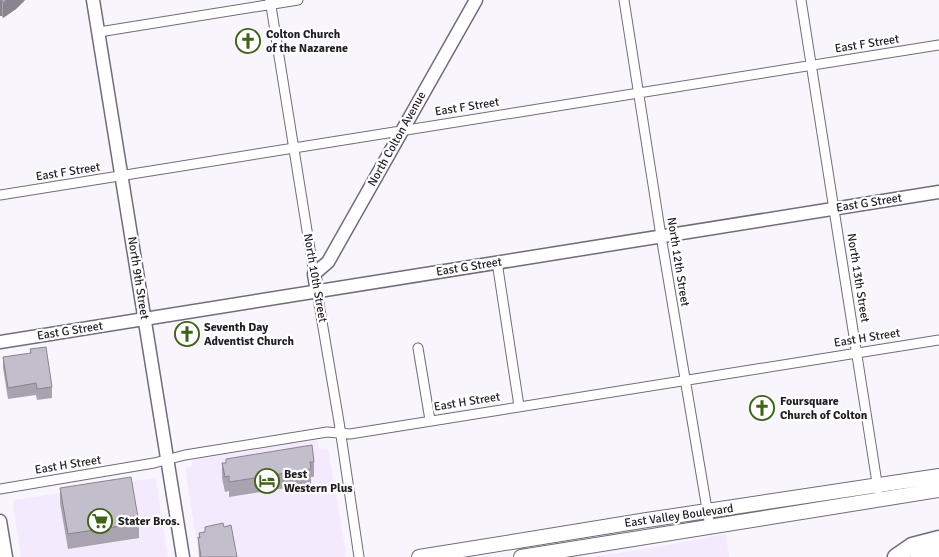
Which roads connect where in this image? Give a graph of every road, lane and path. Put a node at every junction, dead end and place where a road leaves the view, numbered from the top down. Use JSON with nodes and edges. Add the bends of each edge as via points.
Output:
{"nodes":[{"id":1,"x":93,"y":0,"type":"edge"},
{"id":2,"x":298,"y":0,"type":"edge"},
{"id":3,"x":476,"y":0,"type":"edge"},
{"id":4,"x":624,"y":0,"type":"edge"},
{"id":5,"x":801,"y":0,"type":"edge"},
{"id":6,"x":271,"y":2,"type":"edge"},
{"id":7,"x":98,"y":32,"type":"junction"},
{"id":8,"x":939,"y":45,"type":"edge"},
{"id":9,"x":811,"y":65,"type":"junction"},
{"id":10,"x":639,"y":92,"type":"junction"},
{"id":11,"x":402,"y":130,"type":"junction"},
{"id":12,"x":294,"y":147,"type":"junction"},
{"id":13,"x":122,"y":176,"type":"junction"},
{"id":14,"x":939,"y":192,"type":"edge"},
{"id":15,"x":0,"y":195,"type":"edge"},
{"id":16,"x":834,"y":208,"type":"junction"},
{"id":17,"x":661,"y":236,"type":"junction"},
{"id":18,"x":497,"y":262,"type":"junction"},
{"id":19,"x":314,"y":274,"type":"junction"},
{"id":20,"x":317,"y":292,"type":"junction"},
{"id":21,"x":144,"y":318,"type":"junction"},
{"id":22,"x":939,"y":340,"type":"edge"},
{"id":23,"x":0,"y":342,"type":"edge"},
{"id":24,"x":418,"y":348,"type":"dead end"},
{"id":25,"x":858,"y":352,"type":"junction"},
{"id":26,"x":685,"y":379,"type":"junction"},
{"id":27,"x":519,"y":406,"type":"junction"},
{"id":28,"x":430,"y":420,"type":"junction"},
{"id":29,"x":340,"y":433,"type":"junction"},
{"id":30,"x":167,"y":460,"type":"junction"},
{"id":31,"x":939,"y":476,"type":"edge"},
{"id":32,"x":878,"y":486,"type":"junction"},
{"id":33,"x":0,"y":489,"type":"edge"},
{"id":34,"x":939,"y":490,"type":"edge"},
{"id":35,"x":880,"y":500,"type":"junction"},
{"id":36,"x":708,"y":512,"type":"junction"},
{"id":37,"x":0,"y":521,"type":"edge"},
{"id":38,"x":710,"y":527,"type":"junction"},
{"id":39,"x":939,"y":539,"type":"edge"},
{"id":40,"x":939,"y":553,"type":"edge"},
{"id":41,"x":6,"y":557,"type":"edge"},
{"id":42,"x":182,"y":557,"type":"edge"},
{"id":43,"x":359,"y":557,"type":"edge"},
{"id":44,"x":420,"y":557,"type":"edge"},
{"id":45,"x":521,"y":557,"type":"edge"},
{"id":46,"x":896,"y":557,"type":"edge"},
{"id":47,"x":919,"y":557,"type":"edge"}],
"edges":[{"from":1,"to":7,"type":"street","name":"North 9th Street"},
{"from":2,"to":6,"type":"street"},
{"from":3,"to":11,"type":"street","name":"North Colton Avenue"},
{"from":4,"to":10,"type":"street","name":"North 12th Street"},
{"from":5,"to":9,"type":"street","name":"North 13th Street"},
{"from":6,"to":7,"type":"street"},
{"from":6,"to":12,"type":"street","name":"North 10th Street"},
{"from":7,"to":13,"type":"street","name":"North 9th Street"},
{"from":8,"to":9,"type":"street","name":"East F Street"},
{"from":9,"to":10,"type":"street","name":"East F Street"},
{"from":9,"to":16,"type":"street","name":"North 13th Street"},
{"from":10,"to":11,"type":"street","name":"East F Street"},
{"from":10,"to":17,"type":"street","name":"North 12th Street"},
{"from":11,"to":12,"type":"street","name":"East F Street"},
{"from":11,"to":19,"type":"street","name":"North Colton Avenue","via":[[328,262]]},
{"from":12,"to":13,"type":"street","name":"East F Street"},
{"from":12,"to":19,"type":"street","name":"North 10th Street"},
{"from":13,"to":15,"type":"street","name":"East F Street"},
{"from":13,"to":21,"type":"street","name":"North 9th Street"},
{"from":14,"to":16,"type":"street","name":"East G Street"},
{"from":16,"to":17,"type":"street","name":"East G Street"},
{"from":16,"to":25,"type":"street","name":"North 13th Street"},
{"from":17,"to":18,"type":"street","name":"East G Street"},
{"from":17,"to":26,"type":"street","name":"North 12th Street"},
{"from":18,"to":20,"type":"street","name":"East G Street"},
{"from":18,"to":27,"type":"street"},
{"from":19,"to":20,"type":"street","name":"North 10th Street"},
{"from":20,"to":21,"type":"street","name":"East G Street"},
{"from":20,"to":29,"type":"street","name":"North 10th Street"},
{"from":21,"to":23,"type":"street","name":"East G Street"},
{"from":21,"to":30,"type":"street","name":"North 9th Street"},
{"from":22,"to":25,"type":"street","name":"East H Street"},
{"from":24,"to":28,"type":"street"},
{"from":25,"to":26,"type":"street","name":"East H Street"},
{"from":25,"to":32,"type":"street","name":"North 13th Street"},
{"from":26,"to":27,"type":"street","name":"East H Street"},
{"from":26,"to":36,"type":"street","name":"North 12th Street"},
{"from":27,"to":28,"type":"street","name":"East H Street"},
{"from":28,"to":29,"type":"street","name":"East H Street"},
{"from":29,"to":30,"type":"street","name":"East H Street","via":[[327,432]]},
{"from":29,"to":43,"type":"street","name":"North 10th Street"},
{"from":30,"to":33,"type":"street","name":"East H Street"},
{"from":30,"to":42,"type":"street","name":"North 9th Street"},
{"from":31,"to":32,"type":"main road","name":"East Valley Boulevard"},
{"from":32,"to":35,"type":"street","name":"North 13th Street"},
{"from":32,"to":36,"type":"main road","name":"East Valley Boulevard"},
{"from":34,"to":35,"type":"main road","name":"East Valley Boulevard"},
{"from":35,"to":38,"type":"main road","name":"East Valley Boulevard"},
{"from":36,"to":38,"type":"street","name":"North 12th Street"},
{"from":36,"to":44,"type":"main road","name":"East Valley Boulevard"},
{"from":37,"to":41,"type":"street"},
{"from":38,"to":45,"type":"main road","name":"East Valley Boulevard"},
{"from":39,"to":46,"type":"highway","via":[[912,546]]},
{"from":40,"to":47,"type":"highway"}]}
